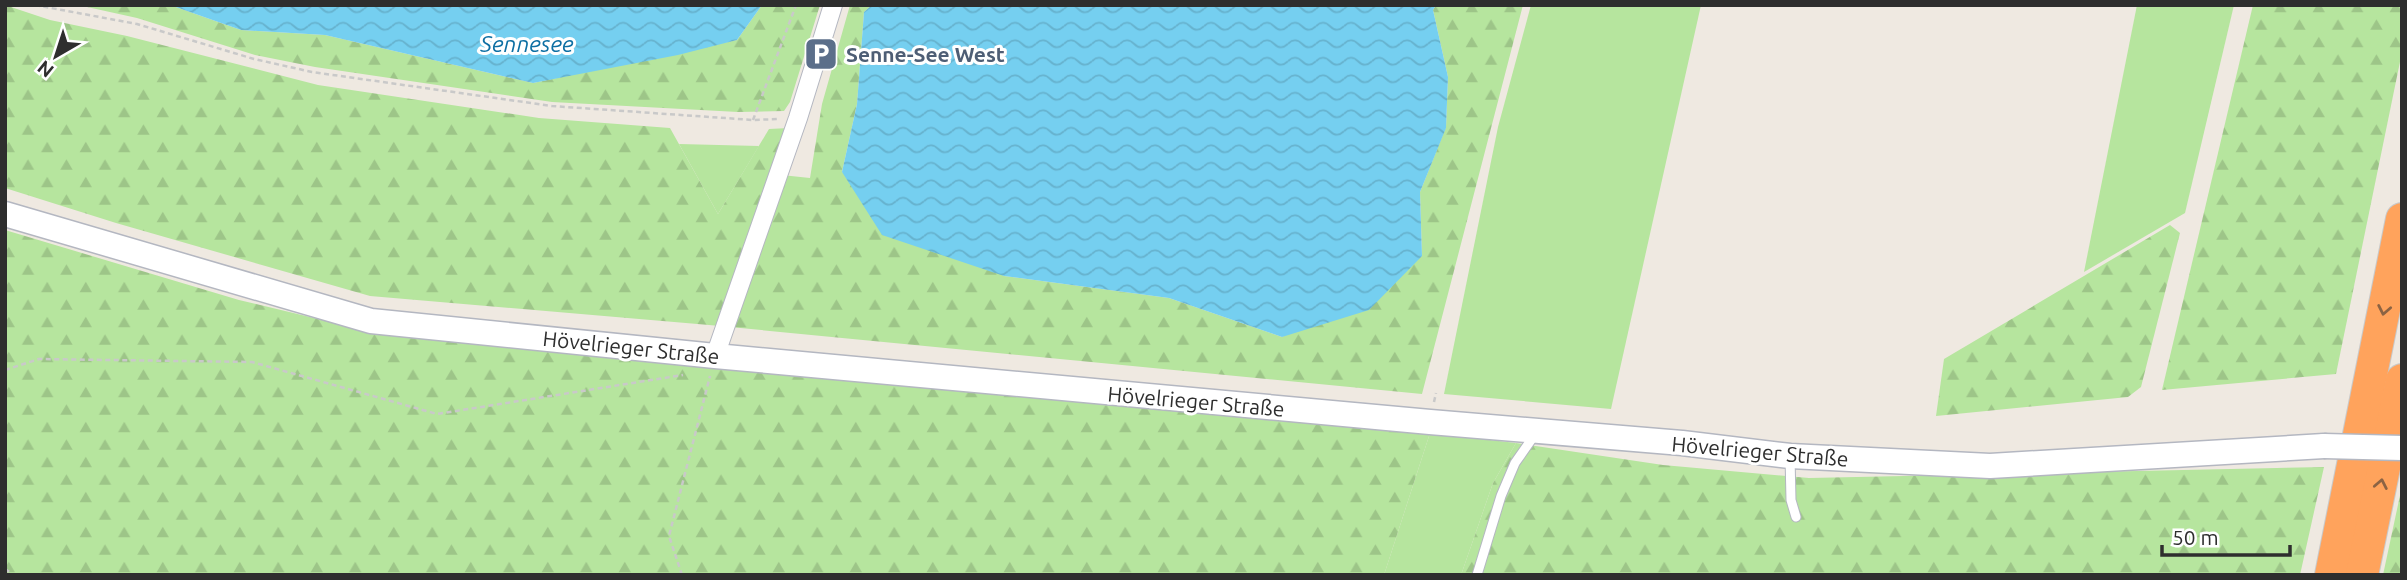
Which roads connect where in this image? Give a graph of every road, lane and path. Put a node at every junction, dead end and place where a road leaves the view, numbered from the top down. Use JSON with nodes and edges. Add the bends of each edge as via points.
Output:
{"nodes":[{"id":1,"x":34,"y":5,"type":"edge"},
{"id":2,"x":796,"y":5,"type":"edge"},
{"id":3,"x":833,"y":5,"type":"edge"},
{"id":4,"x":797,"y":118,"type":"junction"},
{"id":5,"x":752,"y":120,"type":"junction"},
{"id":6,"x":5,"y":214,"type":"edge"},
{"id":7,"x":2402,"y":219,"type":"edge"},
{"id":8,"x":715,"y":356,"type":"junction"},
{"id":9,"x":5,"y":370,"type":"edge"},
{"id":10,"x":2402,"y":380,"type":"edge"},
{"id":11,"x":1537,"y":432,"type":"junction"},
{"id":12,"x":2402,"y":448,"type":"edge"},
{"id":13,"x":1790,"y":456,"type":"junction"},
{"id":14,"x":1796,"y":517,"type":"dead end"},
{"id":15,"x":5,"y":569,"type":"edge"},
{"id":16,"x":14,"y":575,"type":"edge"},
{"id":17,"x":682,"y":575,"type":"edge"},
{"id":18,"x":1477,"y":575,"type":"edge"},
{"id":19,"x":2331,"y":575,"type":"edge"},
{"id":20,"x":2362,"y":575,"type":"edge"}],
"edges":[{"from":1,"to":5,"type":"path","via":[[137,24],[312,72],[552,106]]},
{"from":2,"to":5,"type":"path"},
{"from":3,"to":4,"type":"street"},
{"from":4,"to":5,"type":"path"},
{"from":4,"to":8,"type":"street"},
{"from":6,"to":8,"type":"main road","name":"Hövelrieger Straße","via":[[371,321]]},
{"from":7,"to":19,"type":"highway","one_way":true},
{"from":8,"to":9,"type":"path","via":[[681,376],[437,414],[252,362],[39,359]]},
{"from":8,"to":11,"type":"main road","name":"Hövelrieger Straße"},
{"from":8,"to":17,"type":"path","via":[[669,536]]},
{"from":20,"to":10,"type":"highway","one_way":true},
{"from":11,"to":13,"type":"main road","name":"Hövelrieger Straße"},
{"from":11,"to":18,"type":"lane","via":[[1501,496]]},
{"from":12,"to":13,"type":"main road","name":"Hövelrieger Straße","bridge":true,"via":[[2323,446],[1990,466]]},
{"from":13,"to":14,"type":"lane"},
{"from":15,"to":16,"type":"path"}]}
